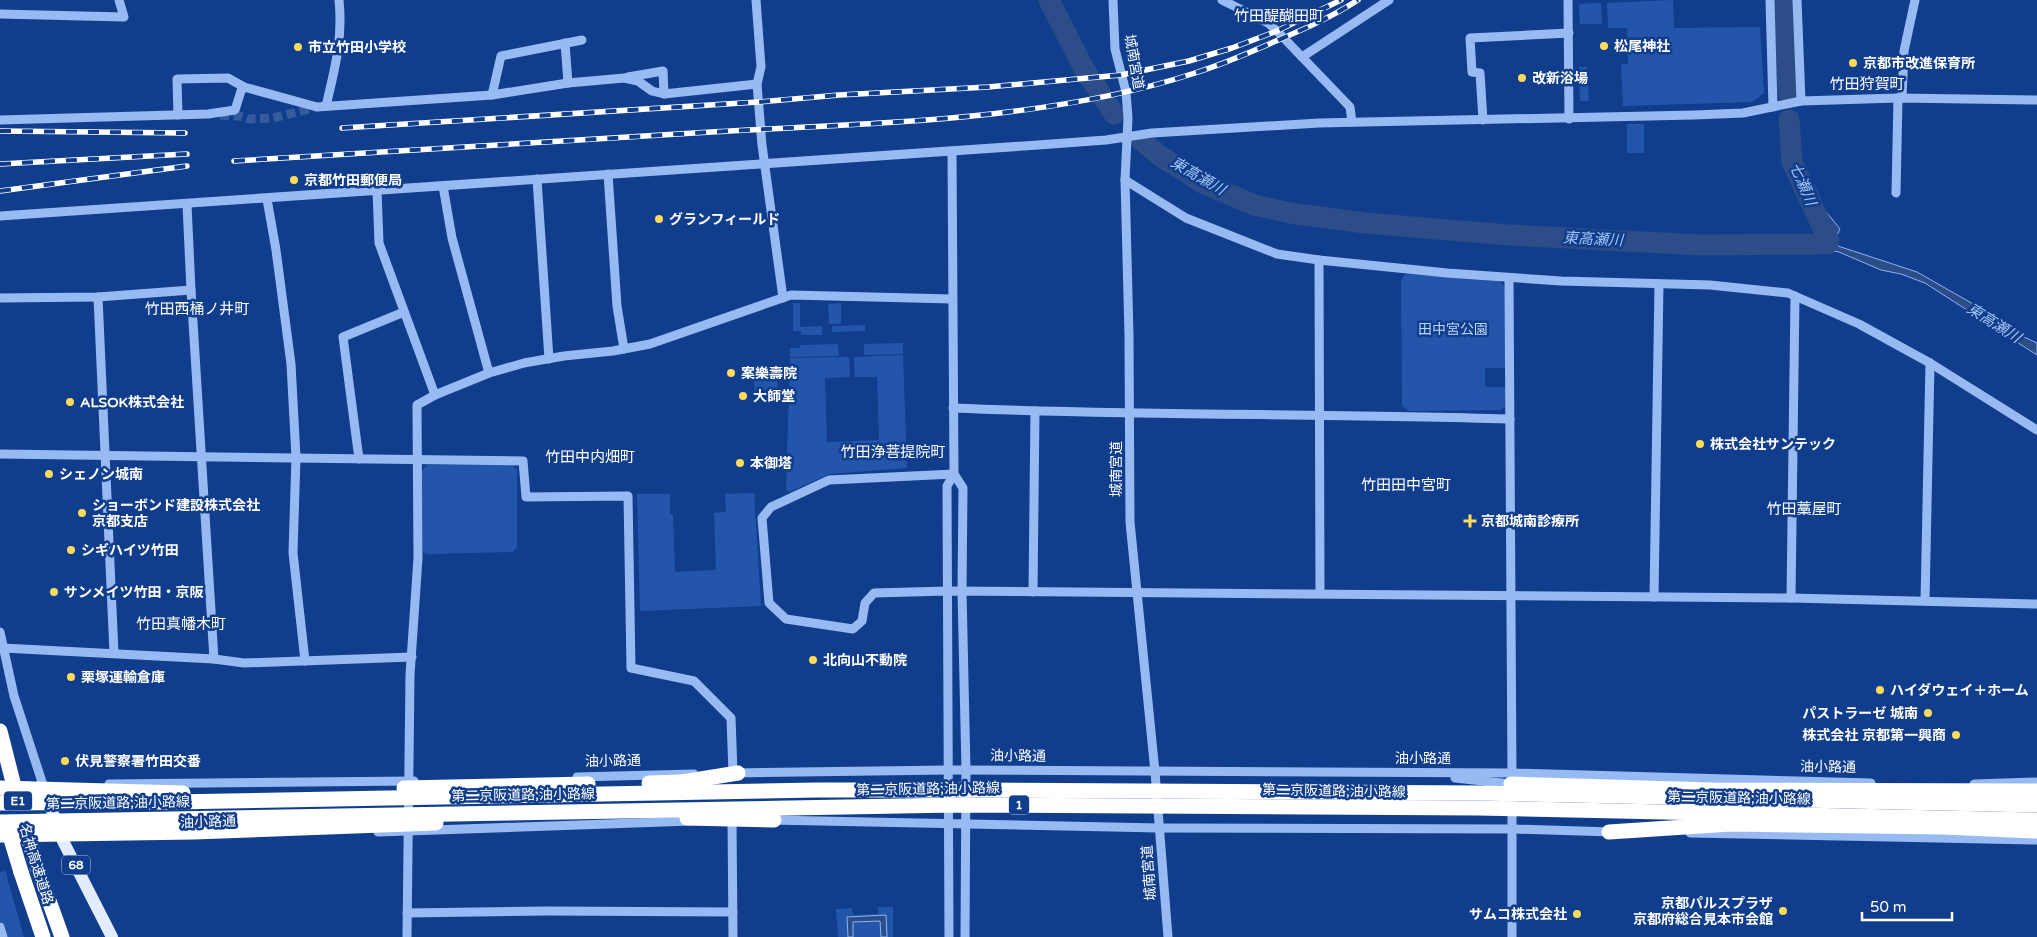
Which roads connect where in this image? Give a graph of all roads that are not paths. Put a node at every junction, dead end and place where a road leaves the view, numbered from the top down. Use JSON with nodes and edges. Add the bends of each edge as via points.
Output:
{"nodes":[{"id":1,"x":119,"y":0,"type":"edge"},
{"id":2,"x":339,"y":0,"type":"edge"},
{"id":3,"x":756,"y":0,"type":"edge"},
{"id":4,"x":1113,"y":0,"type":"edge"},
{"id":5,"x":1222,"y":0,"type":"edge"},
{"id":6,"x":1389,"y":0,"type":"edge"},
{"id":7,"x":1568,"y":0,"type":"edge"},
{"id":8,"x":1770,"y":0,"type":"edge"},
{"id":9,"x":1797,"y":0,"type":"edge"},
{"id":10,"x":1915,"y":0,"type":"edge"},
{"id":11,"x":0,"y":14,"type":"edge"},
{"id":12,"x":1569,"y":33,"type":"junction"},
{"id":13,"x":582,"y":40,"type":"dead end"},
{"id":14,"x":565,"y":43,"type":"junction"},
{"id":15,"x":1302,"y":57,"type":"junction"},
{"id":16,"x":624,"y":78,"type":"junction"},
{"id":17,"x":568,"y":83,"type":"junction"},
{"id":18,"x":757,"y":84,"type":"junction"},
{"id":19,"x":244,"y":87,"type":"junction"},
{"id":20,"x":664,"y":94,"type":"junction"},
{"id":21,"x":492,"y":95,"type":"junction"},
{"id":22,"x":1900,"y":98,"type":"junction"},
{"id":23,"x":2037,"y":100,"type":"edge"},
{"id":24,"x":1801,"y":101,"type":"junction"},
{"id":25,"x":322,"y":107,"type":"junction"},
{"id":26,"x":1773,"y":107,"type":"junction"},
{"id":27,"x":178,"y":115,"type":"junction"},
{"id":28,"x":1569,"y":119,"type":"junction"},
{"id":29,"x":0,"y":120,"type":"edge"},
{"id":30,"x":1483,"y":120,"type":"junction"},
{"id":31,"x":1352,"y":122,"type":"junction"},
{"id":32,"x":1126,"y":136,"type":"junction"},
{"id":33,"x":952,"y":150,"type":"junction"},
{"id":34,"x":765,"y":163,"type":"junction"},
{"id":35,"x":608,"y":174,"type":"junction"},
{"id":36,"x":537,"y":179,"type":"junction"},
{"id":37,"x":1125,"y":180,"type":"junction"},
{"id":38,"x":443,"y":186,"type":"junction"},
{"id":39,"x":377,"y":190,"type":"junction"},
{"id":40,"x":1896,"y":193,"type":"dead end"},
{"id":41,"x":267,"y":199,"type":"junction"},
{"id":42,"x":187,"y":205,"type":"junction"},
{"id":43,"x":0,"y":216,"type":"edge"},
{"id":44,"x":1319,"y":260,"type":"junction"},
{"id":45,"x":1510,"y":278,"type":"junction"},
{"id":46,"x":1658,"y":284,"type":"junction"},
{"id":47,"x":191,"y":290,"type":"junction"},
{"id":48,"x":98,"y":296,"type":"junction"},
{"id":49,"x":1795,"y":296,"type":"junction"},
{"id":50,"x":0,"y":298,"type":"edge"},
{"id":51,"x":783,"y":298,"type":"junction"},
{"id":52,"x":952,"y":299,"type":"junction"},
{"id":53,"x":404,"y":312,"type":"junction"},
{"id":54,"x":624,"y":349,"type":"junction"},
{"id":55,"x":549,"y":359,"type":"junction"},
{"id":56,"x":1930,"y":363,"type":"junction"},
{"id":57,"x":489,"y":373,"type":"junction"},
{"id":58,"x":435,"y":394,"type":"junction"},
{"id":59,"x":953,"y":408,"type":"junction"},
{"id":60,"x":1035,"y":411,"type":"junction"},
{"id":61,"x":1130,"y":412,"type":"junction"},
{"id":62,"x":1320,"y":414,"type":"junction"},
{"id":63,"x":1510,"y":419,"type":"junction"},
{"id":64,"x":2037,"y":430,"type":"edge"},
{"id":65,"x":0,"y":454,"type":"edge"},
{"id":66,"x":105,"y":455,"type":"junction"},
{"id":67,"x":202,"y":456,"type":"junction"},
{"id":68,"x":296,"y":457,"type":"junction"},
{"id":69,"x":359,"y":459,"type":"junction"},
{"id":70,"x":418,"y":460,"type":"junction"},
{"id":71,"x":954,"y":474,"type":"junction"},
{"id":72,"x":947,"y":591,"type":"junction"},
{"id":73,"x":962,"y":591,"type":"junction"},
{"id":74,"x":1032,"y":592,"type":"junction"},
{"id":75,"x":1136,"y":593,"type":"junction"},
{"id":76,"x":1320,"y":593,"type":"junction"},
{"id":77,"x":1510,"y":596,"type":"junction"},
{"id":78,"x":1654,"y":597,"type":"junction"},
{"id":79,"x":1791,"y":598,"type":"junction"},
{"id":80,"x":1925,"y":601,"type":"junction"},
{"id":81,"x":2037,"y":604,"type":"edge"},
{"id":82,"x":0,"y":632,"type":"edge"},
{"id":83,"x":1,"y":647,"type":"edge"},
{"id":84,"x":114,"y":653,"type":"junction"},
{"id":85,"x":412,"y":657,"type":"junction"},
{"id":86,"x":214,"y":659,"type":"junction"},
{"id":87,"x":305,"y":661,"type":"junction"},
{"id":88,"x":0,"y":731,"type":"edge"},
{"id":89,"x":948,"y":770,"type":"junction"},
{"id":90,"x":966,"y":770,"type":"junction"},
{"id":91,"x":1155,"y":772,"type":"junction"},
{"id":92,"x":736,"y":773,"type":"junction"},
{"id":93,"x":1512,"y":779,"type":"junction"},
{"id":94,"x":410,"y":781,"type":"junction"},
{"id":95,"x":2037,"y":782,"type":"edge"},
{"id":96,"x":0,"y":788,"type":"edge"},
{"id":97,"x":45,"y":791,"type":"junction"},
{"id":98,"x":2037,"y":791,"type":"edge"},
{"id":99,"x":0,"y":796,"type":"edge"},
{"id":100,"x":0,"y":802,"type":"edge"},
{"id":101,"x":2037,"y":805,"type":"edge"},
{"id":102,"x":732,"y":820,"type":"junction"},
{"id":103,"x":774,"y":820,"type":"junction"},
{"id":104,"x":2037,"y":820,"type":"edge"},
{"id":105,"x":0,"y":822,"type":"edge"},
{"id":106,"x":948,"y":823,"type":"junction"},
{"id":107,"x":966,"y":824,"type":"junction"},
{"id":108,"x":1160,"y":828,"type":"junction"},
{"id":109,"x":1513,"y":830,"type":"junction"},
{"id":110,"x":2037,"y":831,"type":"edge"},
{"id":111,"x":409,"y":832,"type":"junction"},
{"id":112,"x":1609,"y":832,"type":"junction"},
{"id":113,"x":0,"y":835,"type":"edge"},
{"id":114,"x":0,"y":840,"type":"edge"},
{"id":115,"x":2037,"y":840,"type":"edge"},
{"id":116,"x":63,"y":841,"type":"junction"},
{"id":117,"x":733,"y":912,"type":"junction"},
{"id":118,"x":407,"y":913,"type":"junction"},
{"id":119,"x":0,"y":927,"type":"edge"},
{"id":120,"x":3,"y":937,"type":"edge"},
{"id":121,"x":43,"y":937,"type":"edge"},
{"id":122,"x":63,"y":937,"type":"edge"},
{"id":123,"x":112,"y":937,"type":"edge"},
{"id":124,"x":407,"y":937,"type":"edge"},
{"id":125,"x":733,"y":937,"type":"edge"},
{"id":126,"x":949,"y":937,"type":"edge"},
{"id":127,"x":965,"y":937,"type":"edge"},
{"id":128,"x":1168,"y":937,"type":"edge"},
{"id":129,"x":1512,"y":937,"type":"edge"}],
"edges":[{"from":1,"to":11,"type":"street","via":[[124,17]]},
{"from":2,"to":25,"type":"street","via":[[338,54]]},
{"from":3,"to":18,"type":"street","via":[[761,67]]},
{"from":4,"to":32,"type":"street","name":"城南宮道","via":[[1115,49],[1126,92]]},
{"from":5,"to":15,"type":"street","via":[[1268,23]]},
{"from":6,"to":15,"type":"street"},
{"from":7,"to":12,"type":"street"},
{"from":8,"to":26,"type":"street"},
{"from":9,"to":24,"type":"street"},
{"from":10,"to":22,"type":"street","via":[[1904,51]]},
{"from":12,"to":28,"type":"street"},
{"from":12,"to":30,"type":"street","via":[[1470,38],[1472,72],[1480,73]]},
{"from":13,"to":14,"type":"street"},
{"from":14,"to":17,"type":"street"},
{"from":14,"to":21,"type":"street","via":[[502,56]]},
{"from":15,"to":31,"type":"street","via":[[1350,107]]},
{"from":16,"to":17,"type":"street"},
{"from":16,"to":20,"type":"street"},
{"from":16,"to":20,"type":"street","via":[[663,71]]},
{"from":17,"to":21,"type":"street"},
{"from":18,"to":20,"type":"street"},
{"from":18,"to":34,"type":"street"},
{"from":19,"to":25,"type":"street"},
{"from":19,"to":27,"type":"street","via":[[235,110]]},
{"from":19,"to":27,"type":"street","via":[[228,78],[177,79]]},
{"from":21,"to":25,"type":"street"},
{"from":22,"to":23,"type":"street"},
{"from":22,"to":24,"type":"street"},
{"from":22,"to":40,"type":"street"},
{"from":24,"to":26,"type":"street"},
{"from":26,"to":28,"type":"street","via":[[1743,113]]},
{"from":27,"to":29,"type":"street"},
{"from":28,"to":30,"type":"street"},
{"from":30,"to":31,"type":"street"},
{"from":31,"to":32,"type":"street"},
{"from":32,"to":33,"type":"street"},
{"from":32,"to":37,"type":"street","name":"城南宮道"},
{"from":33,"to":34,"type":"street"},
{"from":33,"to":52,"type":"street"},
{"from":34,"to":35,"type":"street"},
{"from":34,"to":51,"type":"street"},
{"from":35,"to":36,"type":"street"},
{"from":35,"to":54,"type":"street","via":[[616,306]]},
{"from":36,"to":38,"type":"street"},
{"from":36,"to":55,"type":"street"},
{"from":37,"to":44,"type":"street","via":[[1186,218],[1277,254]]},
{"from":37,"to":61,"type":"street","name":"城南宮道"},
{"from":38,"to":39,"type":"street"},
{"from":38,"to":57,"type":"street","via":[[452,238]]},
{"from":39,"to":41,"type":"street"},
{"from":39,"to":53,"type":"street","via":[[379,243]]},
{"from":41,"to":42,"type":"street"},
{"from":41,"to":68,"type":"street","via":[[291,364]]},
{"from":42,"to":43,"type":"street"},
{"from":42,"to":47,"type":"street"},
{"from":44,"to":45,"type":"street"},
{"from":44,"to":62,"type":"street"},
{"from":45,"to":46,"type":"street"},
{"from":45,"to":63,"type":"street"},
{"from":46,"to":49,"type":"street","via":[[1740,287]]},
{"from":46,"to":78,"type":"street"},
{"from":47,"to":48,"type":"street"},
{"from":47,"to":67,"type":"street"},
{"from":48,"to":50,"type":"street"},
{"from":48,"to":66,"type":"street"},
{"from":49,"to":56,"type":"street","via":[[1859,324]]},
{"from":49,"to":79,"type":"street"},
{"from":51,"to":52,"type":"street","via":[[791,295]]},
{"from":51,"to":54,"type":"street","via":[[667,339]]},
{"from":52,"to":59,"type":"street"},
{"from":53,"to":58,"type":"street"},
{"from":53,"to":69,"type":"street","via":[[343,337]]},
{"from":54,"to":55,"type":"street"},
{"from":55,"to":57,"type":"street"},
{"from":56,"to":64,"type":"street"},
{"from":56,"to":80,"type":"street"},
{"from":57,"to":58,"type":"street"},
{"from":58,"to":70,"type":"street","via":[[417,405]]},
{"from":59,"to":60,"type":"street"},
{"from":59,"to":71,"type":"street"},
{"from":60,"to":61,"type":"street"},
{"from":60,"to":74,"type":"street"},
{"from":61,"to":62,"type":"street"},
{"from":61,"to":75,"type":"street","name":"城南宮道","via":[[1130,522]]},
{"from":62,"to":63,"type":"street"},
{"from":62,"to":76,"type":"street"},
{"from":63,"to":77,"type":"street"},
{"from":65,"to":66,"type":"street"},
{"from":66,"to":67,"type":"street"},
{"from":66,"to":84,"type":"street"},
{"from":67,"to":68,"type":"street"},
{"from":67,"to":86,"type":"street"},
{"from":68,"to":69,"type":"street"},
{"from":68,"to":87,"type":"street","via":[[293,554]]},
{"from":69,"to":70,"type":"street"},
{"from":70,"to":85,"type":"street","via":[[418,558]]},
{"from":70,"to":92,"type":"street","via":[[523,461],[526,497],[628,496],[631,668],[694,681],[731,718]]},
{"from":71,"to":72,"type":"street","via":[[947,486]]},
{"from":71,"to":72,"type":"street","via":[[828,480],[771,507],[762,518],[769,603],[786,619],[853,629],[862,621],[865,603],[874,593]]},
{"from":71,"to":73,"type":"street","via":[[962,488]]},
{"from":72,"to":73,"type":"street"},
{"from":72,"to":89,"type":"street"},
{"from":73,"to":74,"type":"street"},
{"from":73,"to":90,"type":"street"},
{"from":74,"to":75,"type":"street"},
{"from":75,"to":76,"type":"street"},
{"from":75,"to":91,"type":"street","name":"城南宮道"},
{"from":76,"to":77,"type":"street"},
{"from":77,"to":78,"type":"street"},
{"from":77,"to":93,"type":"street"},
{"from":78,"to":79,"type":"street"},
{"from":79,"to":80,"type":"street"},
{"from":80,"to":81,"type":"street"},
{"from":82,"to":83,"type":"street"},
{"from":83,"to":84,"type":"street"},
{"from":83,"to":97,"type":"street"},
{"from":84,"to":86,"type":"street"},
{"from":85,"to":87,"type":"street"},
{"from":85,"to":94,"type":"street"},
{"from":86,"to":87,"type":"street","via":[[244,663]]},
{"from":88,"to":122,"type":"highway","name":"名神高速道路","number":"E1","bridge":true,"via":[[19,808]]},
{"from":89,"to":90,"type":"street","name":"油小路通"},
{"from":89,"to":92,"type":"street","name":"油小路通"},
{"from":89,"to":106,"type":"street"},
{"from":90,"to":91,"type":"street","name":"油小路通"},
{"from":90,"to":107,"type":"street"},
{"from":91,"to":93,"type":"street","name":"油小路通","via":[[1410,773]]},
{"from":91,"to":108,"type":"street","name":"城南宮道"},
{"from":92,"to":94,"type":"street","name":"油小路通"},
{"from":92,"to":96,"type":"highway","bridge":true,"via":[[682,782],[192,793]]},
{"from":93,"to":95,"type":"street","name":"油小路通","via":[[1934,785]]},
{"from":93,"to":98,"type":"highway","via":[[1713,790]]},
{"from":93,"to":109,"type":"street"},
{"from":94,"to":97,"type":"street","name":"油小路通","via":[[103,784]]},
{"from":94,"to":111,"type":"street"},
{"from":97,"to":99,"type":"main road","name":"油小路通"},
{"from":97,"to":116,"type":"main road","number":"68"},
{"from":100,"to":101,"type":"highway","name":"第二京阪道路;油小路線","number":"1","bridge":true,"via":[[955,790],[1477,793]]},
{"from":100,"to":121,"type":"highway","name":"名神高速道路","number":"E1","bridge":true},
{"from":102,"to":103,"type":"street","name":"油小路通"},
{"from":102,"to":111,"type":"street","name":"油小路通"},
{"from":102,"to":117,"type":"street"},
{"from":103,"to":106,"type":"street","name":"油小路通"},
{"from":103,"to":113,"type":"highway","bridge":true,"via":[[588,818]]},
{"from":104,"to":105,"type":"highway","name":"第二京阪道路;油小路線","number":"1","bridge":true,"via":[[1478,808],[975,805]]},
{"from":106,"to":107,"type":"street","name":"油小路通"},
{"from":106,"to":126,"type":"street"},
{"from":107,"to":108,"type":"street","name":"油小路通"},
{"from":107,"to":127,"type":"street"},
{"from":108,"to":109,"type":"street","name":"油小路通"},
{"from":108,"to":128,"type":"street","name":"城南宮道"},
{"from":109,"to":112,"type":"street","name":"油小路通"},
{"from":109,"to":129,"type":"street"},
{"from":110,"to":112,"type":"highway","via":[[1943,826],[1731,824]]},
{"from":111,"to":116,"type":"street","name":"油小路通"},
{"from":111,"to":118,"type":"street"},
{"from":112,"to":115,"type":"street","name":"油小路通"},
{"from":114,"to":116,"type":"main road","name":"油小路通","number":"68"},
{"from":116,"to":123,"type":"main road","number":"68"},
{"from":117,"to":118,"type":"street"},
{"from":117,"to":125,"type":"street"},
{"from":118,"to":124,"type":"street"},
{"from":119,"to":120,"type":"street"}]}
